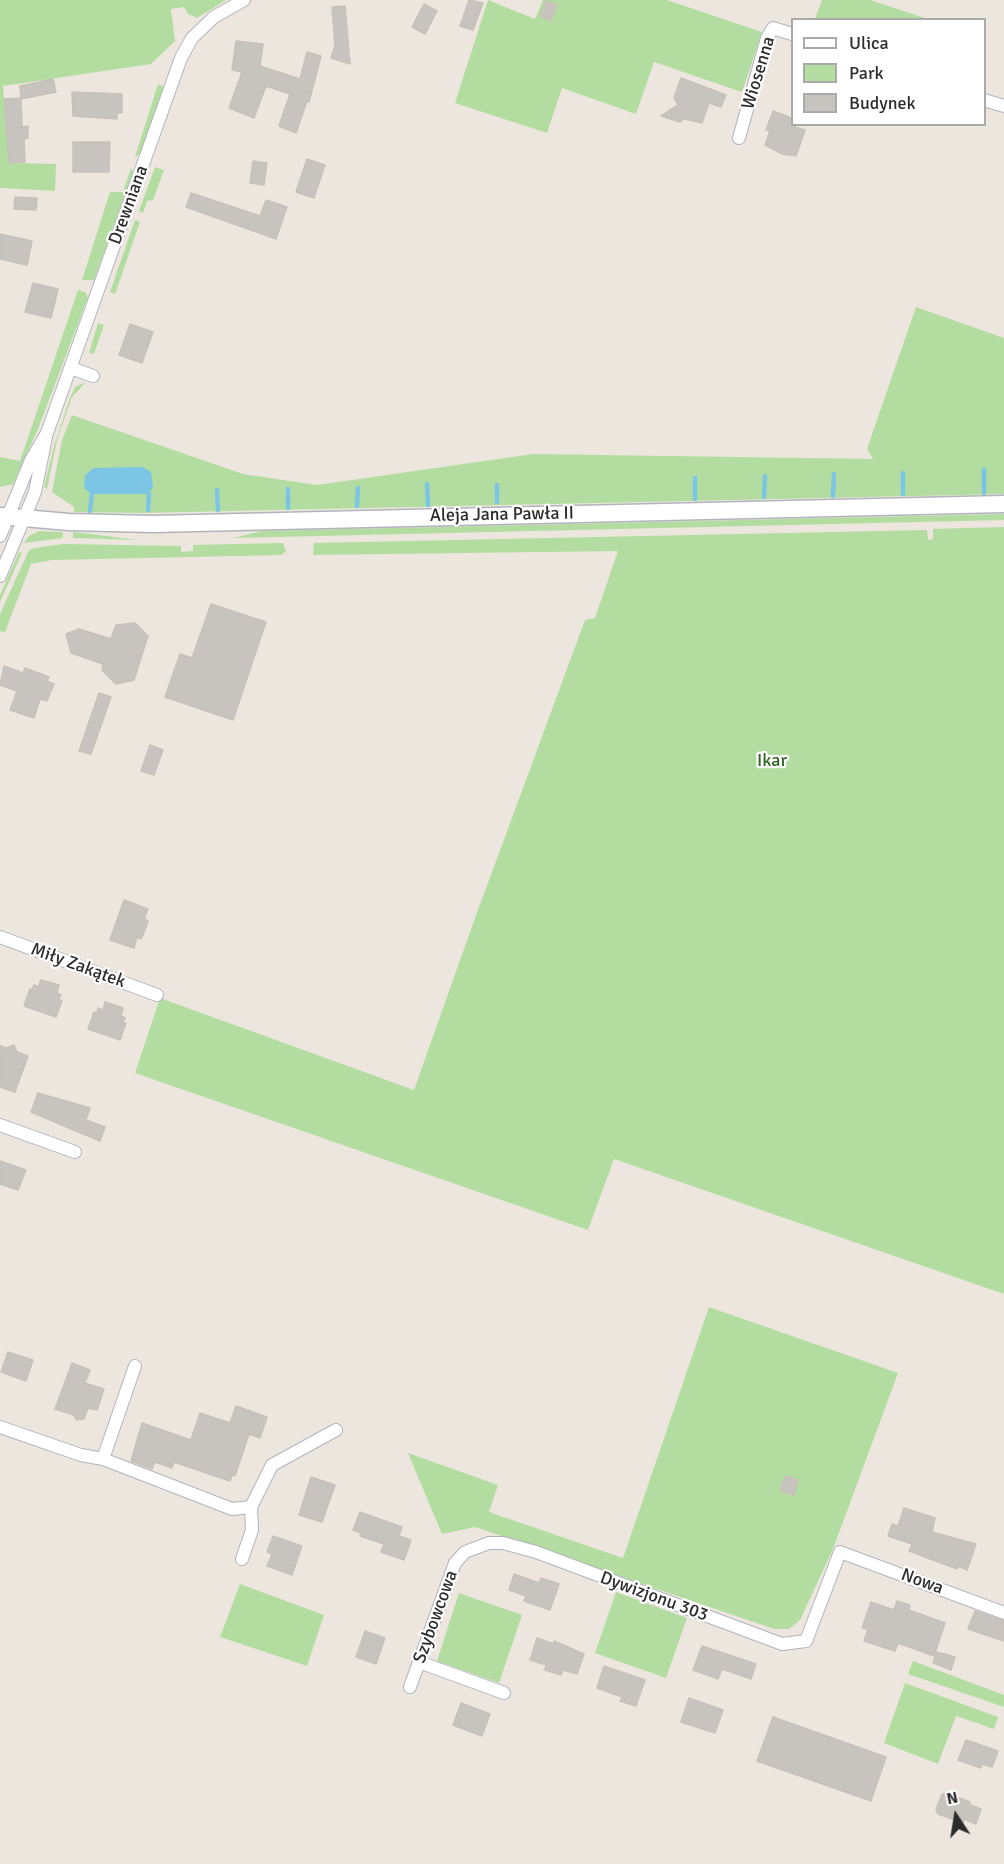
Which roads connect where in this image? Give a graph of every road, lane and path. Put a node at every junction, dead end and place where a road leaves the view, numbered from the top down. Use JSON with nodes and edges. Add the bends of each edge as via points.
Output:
{"nodes":[{"id":1,"x":244,"y":0,"type":"edge"},
{"id":2,"x":791,"y":34,"type":"edge"},
{"id":3,"x":986,"y":101,"type":"edge"},
{"id":4,"x":1004,"y":106,"type":"edge"},
{"id":5,"x":739,"y":138,"type":"dead end"},
{"id":6,"x":71,"y":368,"type":"junction"},
{"id":7,"x":93,"y":376,"type":"dead end"},
{"id":8,"x":46,"y":433,"type":"junction"},
{"id":9,"x":1004,"y":504,"type":"edge"},
{"id":10,"x":4,"y":516,"type":"edge"},
{"id":11,"x":25,"y":519,"type":"junction"},
{"id":12,"x":0,"y":536,"type":"edge"},
{"id":13,"x":0,"y":576,"type":"edge"},
{"id":14,"x":0,"y":937,"type":"edge"},
{"id":15,"x":157,"y":995,"type":"dead end"},
{"id":16,"x":0,"y":1125,"type":"edge"},
{"id":17,"x":75,"y":1152,"type":"dead end"},
{"id":18,"x":135,"y":1366,"type":"dead end"},
{"id":19,"x":0,"y":1426,"type":"edge"},
{"id":20,"x":336,"y":1430,"type":"dead end"},
{"id":21,"x":103,"y":1459,"type":"junction"},
{"id":22,"x":251,"y":1507,"type":"junction"},
{"id":23,"x":503,"y":1543,"type":"joint"},
{"id":24,"x":840,"y":1552,"type":"joint"},
{"id":25,"x":242,"y":1559,"type":"dead end"},
{"id":26,"x":1004,"y":1613,"type":"edge"},
{"id":27,"x":419,"y":1662,"type":"junction"},
{"id":28,"x":410,"y":1687,"type":"dead end"},
{"id":29,"x":504,"y":1693,"type":"dead end"}],
"edges":[{"from":1,"to":6,"type":"street","name":"Drewniana","via":[[214,17],[192,38],[181,58]]},
{"from":2,"to":5,"type":"street","name":"Wiosenna","via":[[773,28],[767,38]]},
{"from":3,"to":4,"type":"street"},
{"from":6,"to":7,"type":"street"},
{"from":6,"to":8,"type":"street","name":"Drewniana"},
{"from":8,"to":10,"type":"street","name":"Drewniana"},
{"from":8,"to":11,"type":"street","name":"Drewniana","via":[[42,465]]},
{"from":9,"to":11,"type":"street","name":"Aleja Jana Pawła II","via":[[153,524]]},
{"from":10,"to":11,"type":"street","name":"Aleja Jana Pawła II"},
{"from":10,"to":12,"type":"street","name":"Drewniana"},
{"from":11,"to":13,"type":"street","name":"Drewniana"},
{"from":14,"to":15,"type":"street","name":"Miły Zakątek"},
{"from":16,"to":17,"type":"street"},
{"from":18,"to":21,"type":"street"},
{"from":19,"to":21,"type":"street"},
{"from":20,"to":22,"type":"street","via":[[273,1465]]},
{"from":21,"to":22,"type":"street","via":[[232,1509]]},
{"from":22,"to":25,"type":"street","via":[[252,1530]]},
{"from":23,"to":24,"type":"street","name":"Dywizjonu 303","via":[[782,1644],[806,1641]]},
{"from":23,"to":27,"type":"street","name":"Szybowcowa","via":[[489,1543],[465,1552],[455,1563]]},
{"from":24,"to":26,"type":"street","name":"Nowa"},
{"from":27,"to":28,"type":"street","name":"Szybowcowa"},
{"from":27,"to":29,"type":"street"}]}
